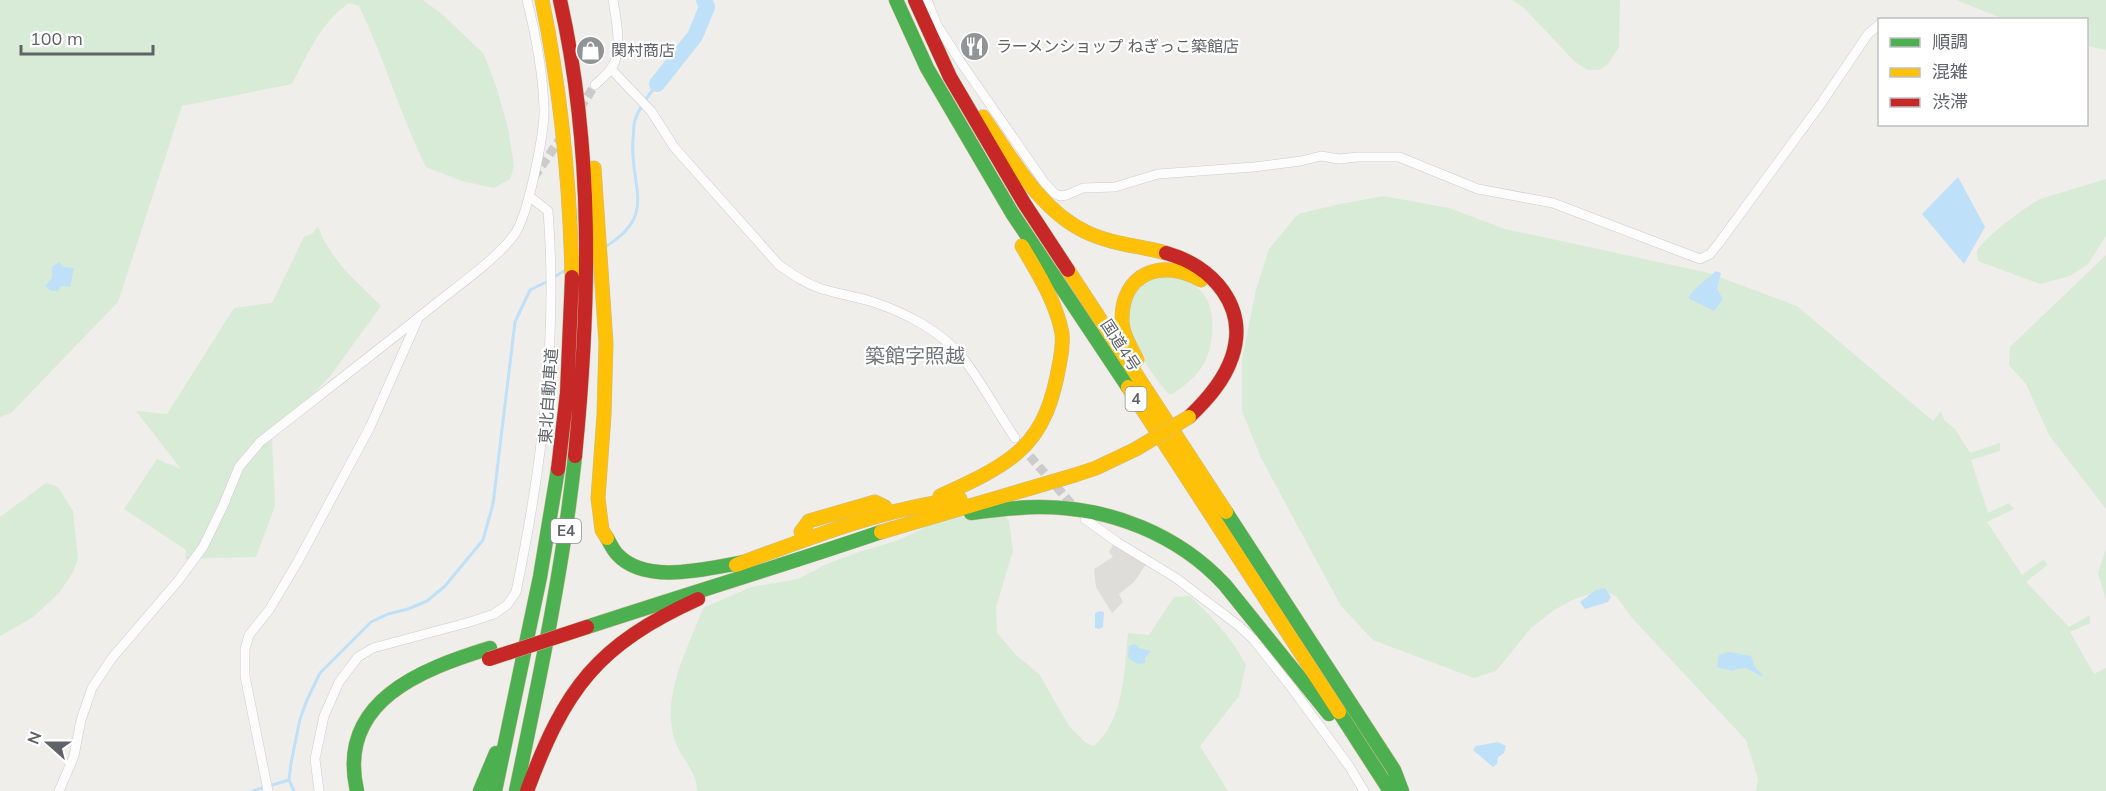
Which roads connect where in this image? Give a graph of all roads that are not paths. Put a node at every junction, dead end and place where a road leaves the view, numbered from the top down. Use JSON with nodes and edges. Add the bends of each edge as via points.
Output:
{"nodes":[{"id":1,"x":527,"y":0,"type":"edge"},
{"id":2,"x":542,"y":0,"type":"edge"},
{"id":3,"x":560,"y":0,"type":"edge"},
{"id":4,"x":613,"y":0,"type":"edge"},
{"id":5,"x":896,"y":0,"type":"edge"},
{"id":6,"x":915,"y":0,"type":"edge"},
{"id":7,"x":927,"y":0,"type":"edge"},
{"id":8,"x":926,"y":12,"type":"junction"},
{"id":9,"x":906,"y":22,"type":"junction"},
{"id":10,"x":1878,"y":26,"type":"edge"},
{"id":11,"x":927,"y":68,"type":"junction"},
{"id":12,"x":611,"y":69,"type":"junction"},
{"id":13,"x":950,"y":77,"type":"junction"},
{"id":14,"x":595,"y":85,"type":"tunnel mouth"},
{"id":15,"x":529,"y":196,"type":"junction"},
{"id":16,"x":592,"y":216,"type":"junction"},
{"id":17,"x":417,"y":319,"type":"junction"},
{"id":18,"x":1156,"y":406,"type":"junction"},
{"id":19,"x":1185,"y":413,"type":"junction"},
{"id":20,"x":1015,"y":438,"type":"tunnel mouth"},
{"id":21,"x":891,"y":509,"type":"junction"},
{"id":22,"x":923,"y":509,"type":"junction"},
{"id":23,"x":1085,"y":519,"type":"dead end"},
{"id":24,"x":786,"y":546,"type":"junction"},
{"id":25,"x":744,"y":562,"type":"junction"},
{"id":26,"x":754,"y":574,"type":"junction"},
{"id":27,"x":587,"y":622,"type":"junction"},
{"id":28,"x":489,"y":653,"type":"junction"},
{"id":29,"x":512,"y":714,"type":"junction"},
{"id":30,"x":1368,"y":758,"type":"junction"},
{"id":31,"x":59,"y":791,"type":"edge"},
{"id":32,"x":268,"y":791,"type":"edge"},
{"id":33,"x":319,"y":791,"type":"edge"},
{"id":34,"x":357,"y":791,"type":"edge"},
{"id":35,"x":368,"y":791,"type":"edge"},
{"id":36,"x":480,"y":791,"type":"edge"},
{"id":37,"x":495,"y":791,"type":"edge"},
{"id":38,"x":516,"y":791,"type":"edge"},
{"id":39,"x":527,"y":791,"type":"edge"},
{"id":40,"x":1364,"y":791,"type":"edge"},
{"id":41,"x":1390,"y":791,"type":"edge"},
{"id":42,"x":1402,"y":791,"type":"edge"}],
"edges":[{"from":1,"to":15,"type":"street","via":[[544,110]]},
{"from":2,"to":29,"type":"highway","name":"東北自動車道","number":"E4","via":[[562,116],[569,185],[567,378],[561,447],[537,595]]},
{"from":3,"to":16,"type":"highway","via":[[594,160]]},
{"from":4,"to":12,"type":"street","via":[[617,53]]},
{"from":5,"to":9,"type":"highway","name":"国道4号","number":"4"},
{"from":6,"to":8,"type":"highway","name":"国道4号","number":"4"},
{"from":7,"to":8,"type":"street"},
{"from":8,"to":9,"type":"street"},
{"from":8,"to":10,"type":"street","via":[[1021,151],[1060,196],[1083,188],[1115,187],[1158,174],[1254,167],[1321,156],[1399,157],[1478,189],[1553,203],[1700,259],[1719,243],[1868,34]]},
{"from":8,"to":13,"type":"highway","name":"国道4号","number":"4"},
{"from":9,"to":11,"type":"highway","name":"国道4号","number":"4"},
{"from":11,"to":22,"type":"highway","via":[[945,114],[1039,274],[1063,343],[1050,408],[1035,433],[993,471]]},
{"from":11,"to":30,"type":"highway","name":"国道4号","number":"4","via":[[1012,213]]},
{"from":12,"to":14,"type":"street"},
{"from":12,"to":20,"type":"street","via":[[651,111],[674,147],[780,265],[813,286],[874,302],[944,339],[975,375]]},
{"from":13,"to":18,"type":"highway","name":"国道4号","number":"4","via":[[1024,203]]},
{"from":13,"to":19,"type":"highway","via":[[1048,204],[1074,225],[1121,244],[1166,252],[1192,262],[1211,276],[1225,294],[1237,329],[1233,355],[1222,382],[1204,403]]},
{"from":15,"to":17,"type":"street","via":[[515,234]]},
{"from":15,"to":33,"type":"street","via":[[548,212],[552,291],[539,463],[516,592],[494,614],[373,648],[358,657],[339,682],[324,716],[315,759]]},
{"from":16,"to":25,"type":"highway","via":[[602,264],[606,343],[598,498],[602,530],[618,555],[657,572],[683,573]]},
{"from":16,"to":38,"type":"highway","name":"東北自動車道","number":"E4","via":[[580,416],[567,526]]},
{"from":17,"to":31,"type":"street","via":[[260,442],[239,467],[202,547],[92,688],[74,756]]},
{"from":17,"to":32,"type":"street","via":[[365,437],[297,563],[249,635],[245,676]]},
{"from":18,"to":19,"type":"highway","via":[[1151,385],[1127,342],[1122,320],[1124,304],[1129,289],[1143,275],[1159,268],[1174,268],[1200,279],[1220,306],[1225,321],[1226,340],[1218,368]]},
{"from":18,"to":42,"type":"highway","name":"国道4号","number":"4","via":[[1394,771]]},
{"from":19,"to":22,"type":"highway","bridge":true,"via":[[1165,434],[1133,444],[1096,468]]},
{"from":21,"to":22,"type":"highway"},
{"from":21,"to":24,"type":"highway"},
{"from":21,"to":24,"type":"highway","via":[[801,532]]},
{"from":22,"to":26,"type":"highway","via":[[910,522]]},
{"from":22,"to":30,"type":"highway","via":[[973,513],[1015,508],[1082,509],[1106,514],[1160,536],[1194,557],[1230,589]]},
{"from":23,"to":40,"type":"street","via":[[1188,587],[1253,639]]},
{"from":24,"to":25,"type":"highway"},
{"from":25,"to":27,"type":"highway"},
{"from":26,"to":27,"type":"highway"},
{"from":26,"to":39,"type":"highway","via":[[655,621],[610,651],[573,693],[558,718]]},
{"from":27,"to":28,"type":"highway"},
{"from":28,"to":34,"type":"highway","via":[[423,671],[402,682],[378,703],[362,728],[355,750],[353,777]]},
{"from":28,"to":35,"type":"highway","via":[[416,686],[389,705],[374,726],[365,751],[363,774]]},
{"from":29,"to":36,"type":"highway"},
{"from":29,"to":37,"type":"highway","name":"東北自動車道","number":"E4"},
{"from":30,"to":41,"type":"highway","name":"国道4号","number":"4"}]}
